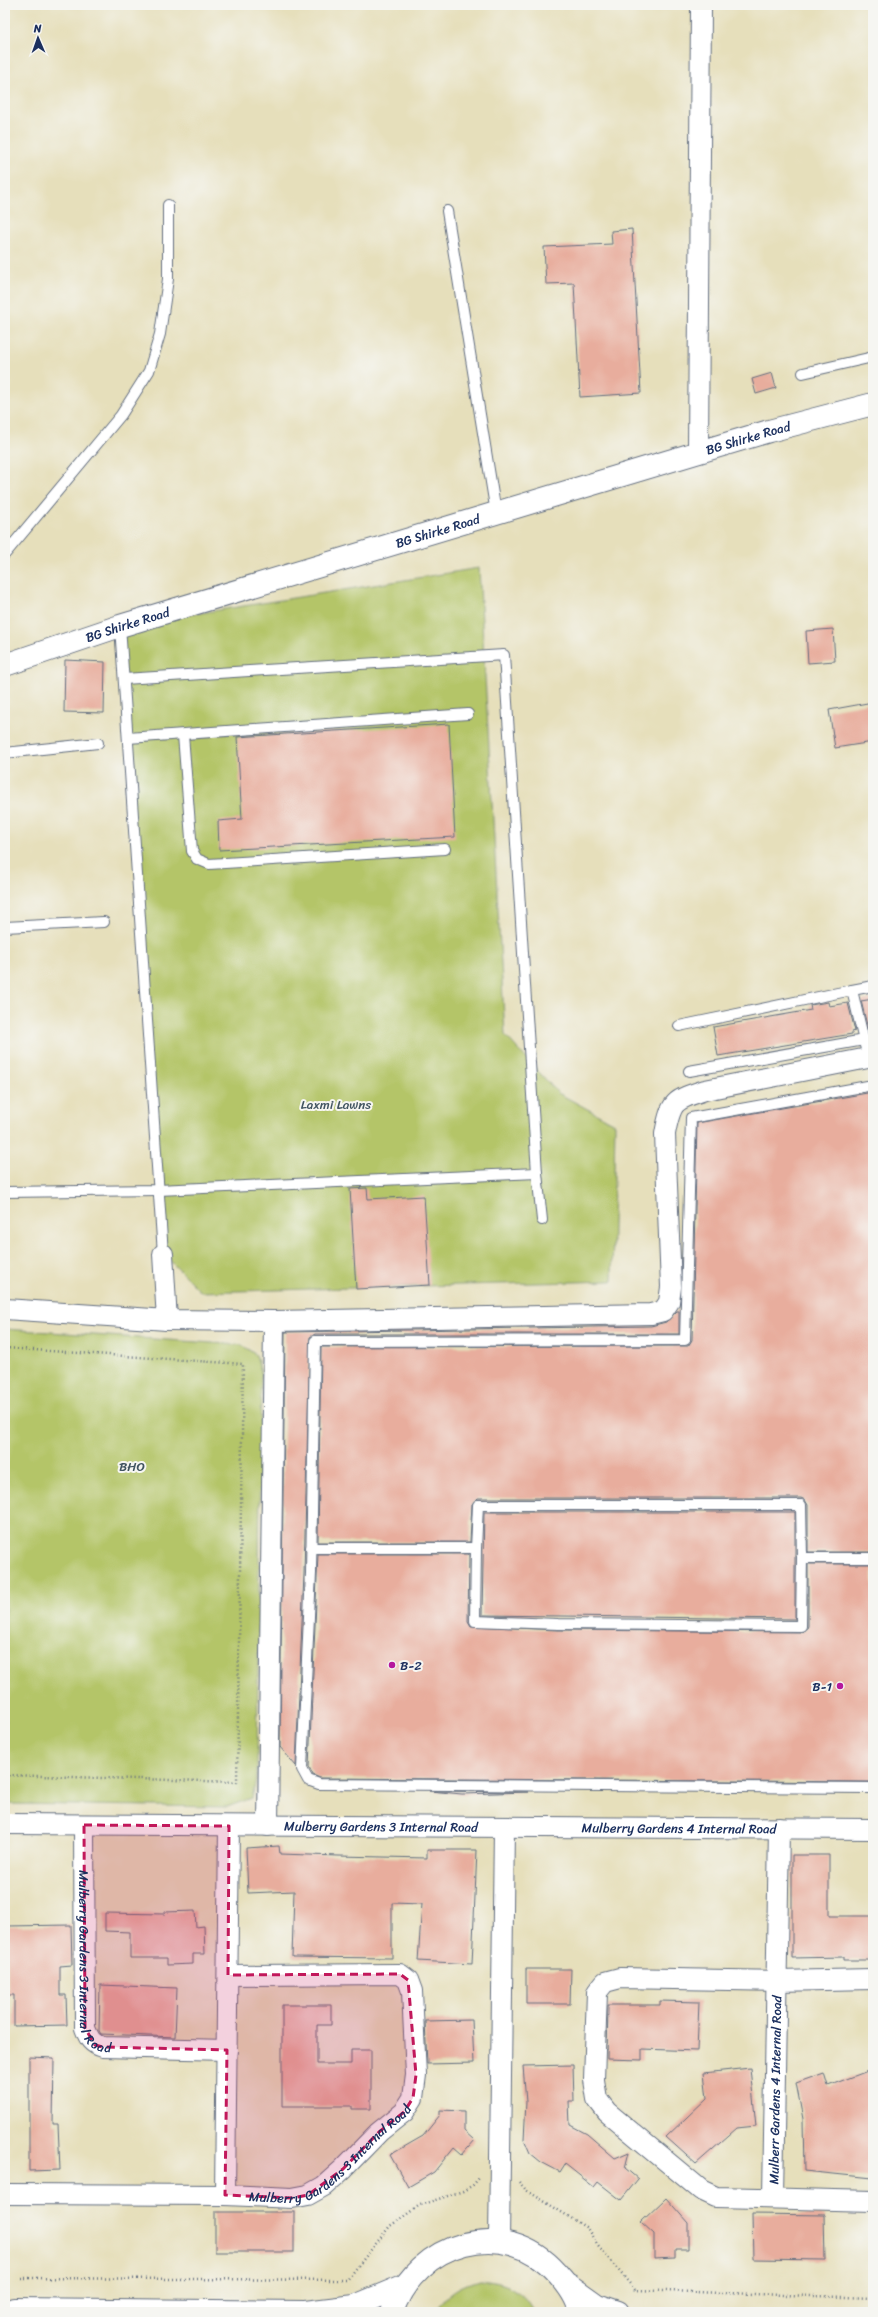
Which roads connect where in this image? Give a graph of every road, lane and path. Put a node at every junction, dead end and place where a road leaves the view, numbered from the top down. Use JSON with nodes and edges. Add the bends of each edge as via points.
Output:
{"nodes":[{"id":1,"x":701,"y":5,"type":"edge"},
{"id":2,"x":168,"y":205,"type":"dead end"},
{"id":3,"x":447,"y":211,"type":"dead end"},
{"id":4,"x":873,"y":357,"type":"edge"},
{"id":5,"x":803,"y":373,"type":"dead end"},
{"id":6,"x":873,"y":404,"type":"edge"},
{"id":7,"x":698,"y":453,"type":"junction"},
{"id":8,"x":496,"y":513,"type":"junction"},
{"id":9,"x":5,"y":554,"type":"edge"},
{"id":10,"x":120,"y":626,"type":"junction"},
{"id":11,"x":5,"y":665,"type":"edge"},
{"id":12,"x":124,"y":679,"type":"junction"},
{"id":13,"x":468,"y":714,"type":"dead end"},
{"id":14,"x":183,"y":735,"type":"junction"},
{"id":15,"x":128,"y":738,"type":"junction"},
{"id":16,"x":98,"y":743,"type":"dead end"},
{"id":17,"x":5,"y":752,"type":"edge"},
{"id":18,"x":445,"y":849,"type":"dead end"},
{"id":19,"x":104,"y":922,"type":"dead end"},
{"id":20,"x":5,"y":927,"type":"edge"},
{"id":21,"x":873,"y":986,"type":"edge"},
{"id":22,"x":852,"y":990,"type":"junction"},
{"id":23,"x":679,"y":1026,"type":"dead end"},
{"id":24,"x":868,"y":1052,"type":"edge"},
{"id":25,"x":689,"y":1071,"type":"dead end"},
{"id":26,"x":873,"y":1085,"type":"edge"},
{"id":27,"x":537,"y":1173,"type":"junction"},
{"id":28,"x":158,"y":1190,"type":"junction"},
{"id":29,"x":5,"y":1192,"type":"edge"},
{"id":30,"x":542,"y":1220,"type":"dead end"},
{"id":31,"x":162,"y":1254,"type":"joint"},
{"id":32,"x":5,"y":1309,"type":"edge"},
{"id":33,"x":167,"y":1320,"type":"junction"},
{"id":34,"x":274,"y":1321,"type":"junction"},
{"id":35,"x":5,"y":1348,"type":"edge"},
{"id":36,"x":311,"y":1548,"type":"junction"},
{"id":37,"x":476,"y":1548,"type":"junction"},
{"id":38,"x":802,"y":1558,"type":"junction"},
{"id":39,"x":873,"y":1558,"type":"edge"},
{"id":40,"x":5,"y":1775,"type":"edge"},
{"id":41,"x":873,"y":1788,"type":"edge"},
{"id":42,"x":5,"y":1824,"type":"edge"},
{"id":43,"x":84,"y":1825,"type":"junction"},
{"id":44,"x":229,"y":1826,"type":"junction"},
{"id":45,"x":268,"y":1826,"type":"junction"},
{"id":46,"x":495,"y":1827,"type":"junction"},
{"id":47,"x":779,"y":1828,"type":"junction"},
{"id":48,"x":873,"y":1829,"type":"edge"},
{"id":49,"x":228,"y":1975,"type":"junction"},
{"id":50,"x":873,"y":1980,"type":"edge"},
{"id":51,"x":777,"y":1981,"type":"junction"},
{"id":52,"x":227,"y":2050,"type":"junction"},
{"id":53,"x":515,"y":2177,"type":"dead end"},
{"id":54,"x":5,"y":2194,"type":"edge"},
{"id":55,"x":225,"y":2195,"type":"junction"},
{"id":56,"x":774,"y":2198,"type":"junction"},
{"id":57,"x":873,"y":2201,"type":"edge"},
{"id":58,"x":499,"y":2242,"type":"junction"},
{"id":59,"x":568,"y":2285,"type":"junction"},
{"id":60,"x":404,"y":2286,"type":"junction"},
{"id":61,"x":873,"y":2298,"type":"edge"},
{"id":62,"x":14,"y":2309,"type":"dead end"},
{"id":63,"x":392,"y":2312,"type":"edge"},
{"id":64,"x":580,"y":2312,"type":"edge"},
{"id":65,"x":618,"y":2312,"type":"edge"}],
"edges":[{"from":1,"to":7,"type":"street"},
{"from":2,"to":9,"type":"lane","via":[[168,279],[160,334],[148,371],[121,415]]},
{"from":3,"to":8,"type":"lane"},
{"from":4,"to":5,"type":"lane"},
{"from":6,"to":7,"type":"street","name":"BG Shirke Road","via":[[769,431]]},
{"from":7,"to":8,"type":"street","name":"BG Shirke Road"},
{"from":8,"to":10,"type":"street","name":"BG Shirke Road"},
{"from":10,"to":11,"type":"street","name":"BG Shirke Road"},
{"from":10,"to":12,"type":"lane"},
{"from":12,"to":15,"type":"lane"},
{"from":12,"to":27,"type":"lane","via":[[504,655]]},
{"from":13,"to":14,"type":"lane"},
{"from":14,"to":15,"type":"lane"},
{"from":14,"to":18,"type":"lane","via":[[192,851],[197,859],[208,864]]},
{"from":15,"to":28,"type":"lane"},
{"from":16,"to":17,"type":"lane"},
{"from":19,"to":20,"type":"lane"},
{"from":21,"to":22,"type":"lane"},
{"from":22,"to":23,"type":"lane"},
{"from":22,"to":24,"type":"lane"},
{"from":24,"to":25,"type":"lane"},
{"from":24,"to":34,"type":"street","via":[[680,1098],[669,1113],[665,1134],[671,1287],[669,1302],[663,1311],[651,1314]]},
{"from":26,"to":36,"type":"lane","via":[[691,1118],[685,1340],[315,1341]]},
{"from":27,"to":28,"type":"lane"},
{"from":27,"to":30,"type":"lane"},
{"from":28,"to":29,"type":"lane"},
{"from":28,"to":31,"type":"lane"},
{"from":31,"to":33,"type":"street"},
{"from":32,"to":33,"type":"street"},
{"from":33,"to":34,"type":"street"},
{"from":34,"to":45,"type":"street"},
{"from":35,"to":40,"type":"path","via":[[242,1364],[237,1782]]},
{"from":36,"to":37,"type":"lane"},
{"from":36,"to":41,"type":"lane","via":[[302,1770],[308,1780],[319,1784]]},
{"from":37,"to":38,"type":"lane","via":[[478,1506],[801,1505]]},
{"from":37,"to":38,"type":"lane","via":[[475,1621],[558,1624],[801,1626]]},
{"from":38,"to":39,"type":"lane"},
{"from":42,"to":43,"type":"street","name":"Mulberry Gardens 3 Internal Road"},
{"from":43,"to":44,"type":"street","name":"Mulberry Gardens 3 Internal Road"},
{"from":43,"to":52,"type":"street","name":"Mulberry Gardens 3 Internal Road","via":[[85,2028],[88,2037],[95,2045],[103,2047]]},
{"from":44,"to":45,"type":"street","name":"Mulberry Gardens 3 Internal Road"},
{"from":44,"to":49,"type":"street","name":"Mulberry Gardens 3 Internal Road"},
{"from":45,"to":46,"type":"street","name":"Mulberry Gardens 3 Internal Road"},
{"from":46,"to":47,"type":"street","name":"Mulberry Gardens 4 Internal Road"},
{"from":46,"to":58,"type":"street"},
{"from":47,"to":48,"type":"street","name":"Mulberry Gardens 4 Internal Road"},
{"from":47,"to":51,"type":"street","name":"Mulberr Gardens 4 Internal Road"},
{"from":49,"to":52,"type":"street","name":"Mulberry Gardens 3 Internal Road"},
{"from":49,"to":55,"type":"street","name":"Mulberry Gardens 3 Internal Road","via":[[400,1974],[408,1980],[412,1991],[416,2074],[413,2098],[404,2112],[379,2132],[324,2186],[308,2195],[292,2198]]},
{"from":50,"to":51,"type":"street","name":"Mulberr Gardens 4 Internal Road"},
{"from":51,"to":56,"type":"street","name":"Mulberr Gardens 4 Internal Road"},
{"from":51,"to":56,"type":"street","name":"Mulberr Gardens 4 Internal Road","via":[[620,1978],[605,1982],[597,1992],[594,2080],[597,2099],[607,2112],[701,2190],[716,2197]]},
{"from":52,"to":55,"type":"street","name":"Mulberry Gardens 3 Internal Road"},
{"from":53,"to":61,"type":"path","via":[[526,2190],[587,2228],[598,2246],[635,2290]]},
{"from":54,"to":55,"type":"street","name":"Mulberry Gardens 3 Internal Road"},
{"from":56,"to":57,"type":"street","name":"Mulberr Gardens 4 Internal Road"},
{"from":58,"to":59,"type":"street","via":[[526,2249],[550,2264]]},
{"from":58,"to":60,"type":"street","via":[[472,2242],[445,2250],[422,2265]]},
{"from":59,"to":64,"type":"street"},
{"from":59,"to":65,"type":"street","via":[[597,2305]]},
{"from":60,"to":62,"type":"street","via":[[355,2306],[305,2312]]},
{"from":60,"to":63,"type":"street"}]}
